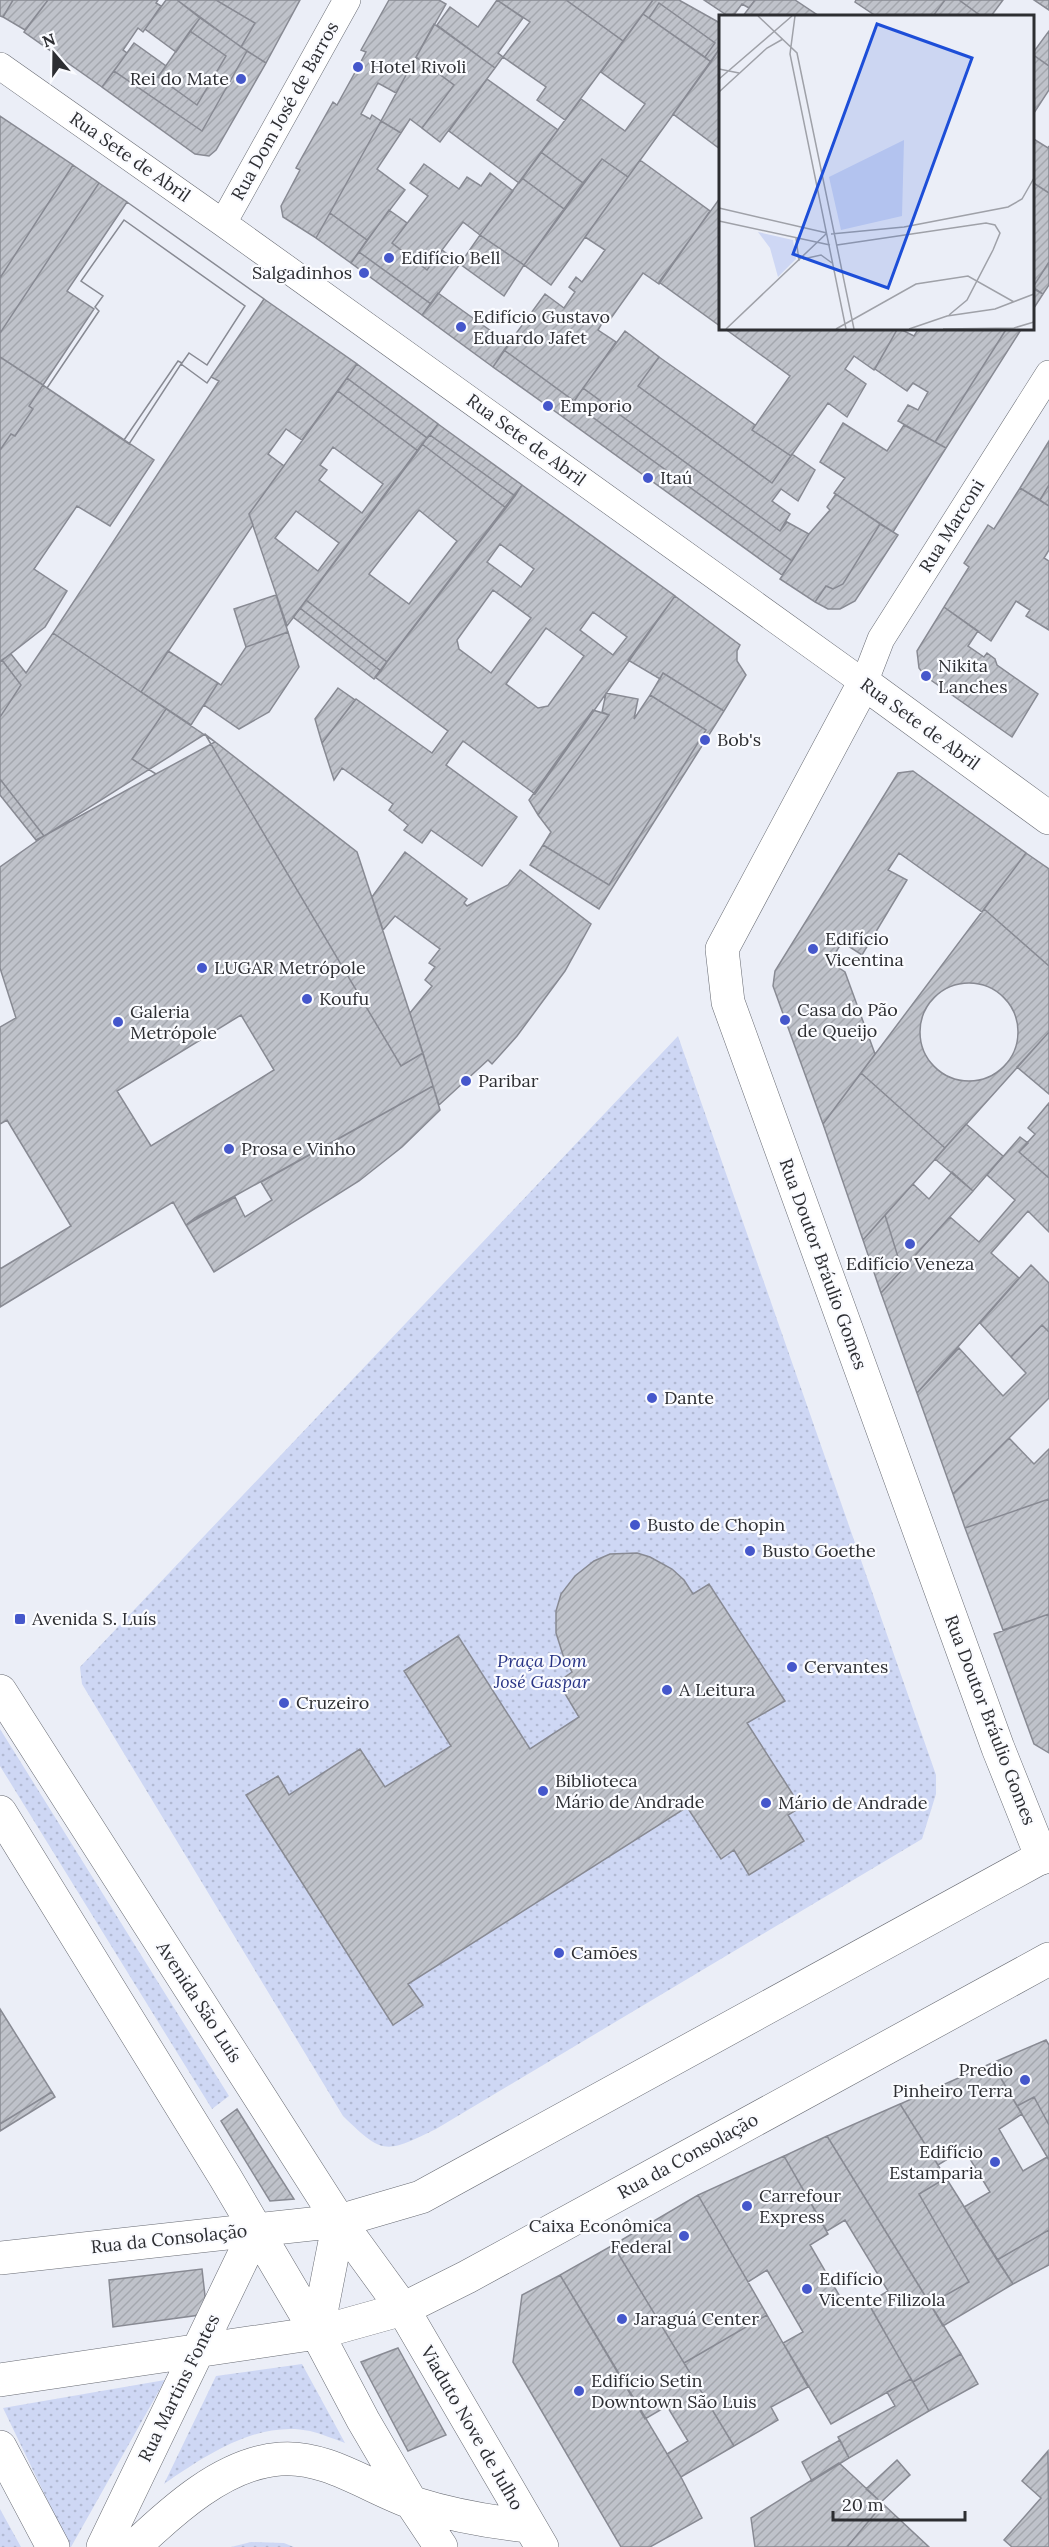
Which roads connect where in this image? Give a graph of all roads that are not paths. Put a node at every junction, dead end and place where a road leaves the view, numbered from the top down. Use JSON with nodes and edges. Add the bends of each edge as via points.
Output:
{"nodes":[{"id":1,"x":347,"y":0,"type":"edge"},
{"id":2,"x":0,"y":66,"type":"edge"},
{"id":3,"x":223,"y":223,"type":"junction"},
{"id":4,"x":1049,"y":374,"type":"edge"},
{"id":5,"x":864,"y":683,"type":"junction"},
{"id":6,"x":1047,"y":812,"type":"edge"},
{"id":7,"x":0,"y":1690,"type":"edge"},
{"id":8,"x":0,"y":1812,"type":"edge"},
{"id":9,"x":1045,"y":1856,"type":"edge"},
{"id":10,"x":1049,"y":1959,"type":"edge"},
{"id":11,"x":339,"y":2221,"type":"junction"},
{"id":12,"x":255,"y":2230,"type":"junction"},
{"id":13,"x":0,"y":2258,"type":"edge"},
{"id":14,"x":403,"y":2309,"type":"junction"},
{"id":15,"x":317,"y":2333,"type":"junction"},
{"id":16,"x":198,"y":2351,"type":"junction"},
{"id":17,"x":0,"y":2380,"type":"edge"},
{"id":18,"x":0,"y":2447,"type":"edge"},
{"id":19,"x":411,"y":2502,"type":"junction"},
{"id":20,"x":535,"y":2536,"type":"edge"},
{"id":21,"x":52,"y":2547,"type":"edge"},
{"id":22,"x":103,"y":2547,"type":"edge"},
{"id":23,"x":134,"y":2547,"type":"edge"},
{"id":24,"x":441,"y":2547,"type":"edge"}],
"edges":[{"from":1,"to":3,"type":"street","name":"Rua Dom José de Barros"},
{"from":2,"to":3,"type":"street","name":"Rua Sete de Abril"},
{"from":3,"to":5,"type":"street","name":"Rua Sete de Abril"},
{"from":4,"to":5,"type":"street","name":"Rua Marconi","via":[[881,639]]},
{"from":5,"to":6,"type":"main road","name":"Rua Sete de Abril"},
{"from":5,"to":9,"type":"main road","name":"Rua Doutor Bráulio Gomes","via":[[722,949],[728,1002],[998,1748]]},
{"from":7,"to":11,"type":"main road","name":"Avenida São Luís"},
{"from":8,"to":12,"type":"main road"},
{"from":9,"to":11,"type":"main road","name":"Rua da Consolação","via":[[421,2197]]},
{"from":10,"to":14,"type":"main road","name":"Rua da Consolação"},
{"from":11,"to":12,"type":"main road","name":"Rua da Consolação"},
{"from":11,"to":14,"type":"main road","name":"Avenida São Luís"},
{"from":11,"to":15,"type":"main road"},
{"from":12,"to":13,"type":"main road","name":"Rua da Consolação"},
{"from":12,"to":15,"type":"main road"},
{"from":12,"to":16,"type":"main road","name":"Rua Martins Fontes"},
{"from":14,"to":15,"type":"main road","name":"Rua da Consolação"},
{"from":14,"to":20,"type":"main road","name":"Viaduto Nove de Julho"},
{"from":15,"to":16,"type":"main road","name":"Rua da Consolação"},
{"from":15,"to":19,"type":"main road"},
{"from":16,"to":17,"type":"main road","name":"Rua da Consolação"},
{"from":16,"to":22,"type":"main road","name":"Rua Martins Fontes"},
{"from":18,"to":21,"type":"main road"},
{"from":19,"to":20,"type":"main road"},
{"from":19,"to":23,"type":"main road","via":[[336,2470],[302,2460],[280,2459],[252,2464],[194,2495]]},
{"from":19,"to":24,"type":"main road"}]}
